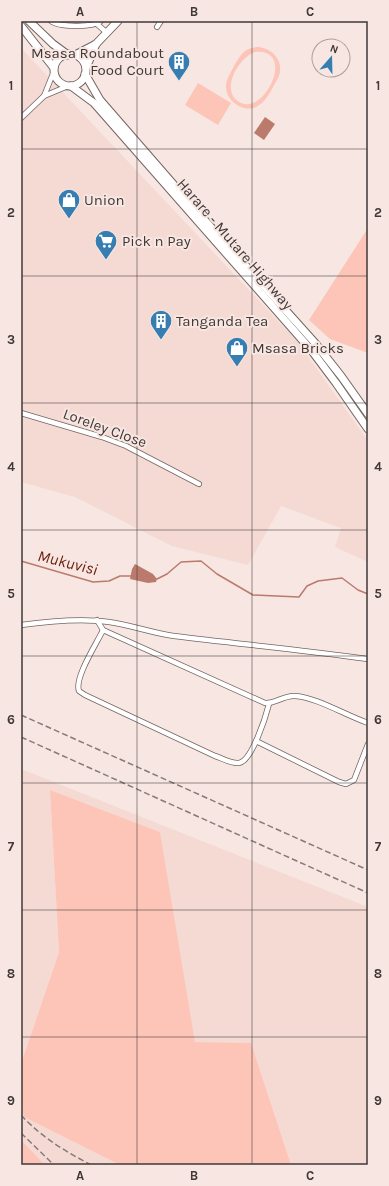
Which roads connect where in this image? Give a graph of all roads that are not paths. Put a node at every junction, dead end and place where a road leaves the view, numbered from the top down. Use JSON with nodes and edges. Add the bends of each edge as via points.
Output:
{"nodes":[{"id":1,"x":29,"y":21,"type":"edge"},
{"id":2,"x":51,"y":21,"type":"edge"},
{"id":3,"x":118,"y":21,"type":"edge"},
{"id":4,"x":161,"y":21,"type":"edge"},
{"id":5,"x":99,"y":23,"type":"edge"},
{"id":6,"x":21,"y":26,"type":"edge"},
{"id":7,"x":157,"y":27,"type":"dead end"},
{"id":8,"x":107,"y":33,"type":"junction"},
{"id":9,"x":96,"y":44,"type":"junction"},
{"id":10,"x":72,"y":55,"type":"junction"},
{"id":11,"x":54,"y":69,"type":"junction"},
{"id":12,"x":85,"y":71,"type":"junction"},
{"id":13,"x":69,"y":86,"type":"junction"},
{"id":14,"x":44,"y":96,"type":"junction"},
{"id":15,"x":21,"y":118,"type":"edge"},
{"id":16,"x":21,"y":413,"type":"edge"},
{"id":17,"x":368,"y":414,"type":"edge"},
{"id":18,"x":368,"y":429,"type":"edge"},
{"id":19,"x":198,"y":484,"type":"dead end"},
{"id":20,"x":97,"y":620,"type":"junction"},
{"id":21,"x":21,"y":625,"type":"edge"},
{"id":22,"x":103,"y":630,"type":"junction"},
{"id":23,"x":368,"y":659,"type":"edge"},
{"id":24,"x":269,"y":704,"type":"junction"},
{"id":25,"x":368,"y":723,"type":"edge"},
{"id":26,"x":256,"y":742,"type":"junction"},
{"id":27,"x":368,"y":744,"type":"edge"}],
"edges":[{"from":1,"to":10,"type":"main road","via":[[53,44]]},
{"from":2,"to":5,"type":"street","via":[[58,25]]},
{"from":3,"to":8,"type":"main road"},
{"from":4,"to":7,"type":"street"},
{"from":5,"to":8,"type":"street"},
{"from":6,"to":11,"type":"main road"},
{"from":8,"to":9,"type":"main road"},
{"from":9,"to":10,"type":"main road"},
{"from":9,"to":12,"type":"main road"},
{"from":10,"to":11,"type":"main road","via":[[59,59]]},
{"from":10,"to":12,"type":"main road","via":[[83,61]]},
{"from":11,"to":13,"type":"main road","via":[[58,81]]},
{"from":11,"to":14,"type":"street"},
{"from":12,"to":13,"type":"main road","via":[[82,81]]},
{"from":12,"to":17,"type":"main road","name":"Harare - Mutare Highway","via":[[100,100],[315,343]]},
{"from":13,"to":14,"type":"street"},
{"from":13,"to":18,"type":"main road","name":"Harare - Mutare Highway","via":[[94,103],[303,341]]},
{"from":14,"to":15,"type":"street"},
{"from":16,"to":19,"type":"street","name":"Loreley Close","via":[[126,446]]},
{"from":20,"to":21,"type":"street","via":[[64,620]]},
{"from":20,"to":22,"type":"street"},
{"from":20,"to":23,"type":"street","via":[[174,636]]},
{"from":22,"to":24,"type":"street"},
{"from":22,"to":26,"type":"street","via":[[84,667],[78,687],[81,693],[231,762],[240,763],[246,760]]},
{"from":24,"to":25,"type":"street","via":[[299,696]]},
{"from":24,"to":26,"type":"street"},
{"from":26,"to":27,"type":"street","via":[[346,784],[354,780]]}]}
